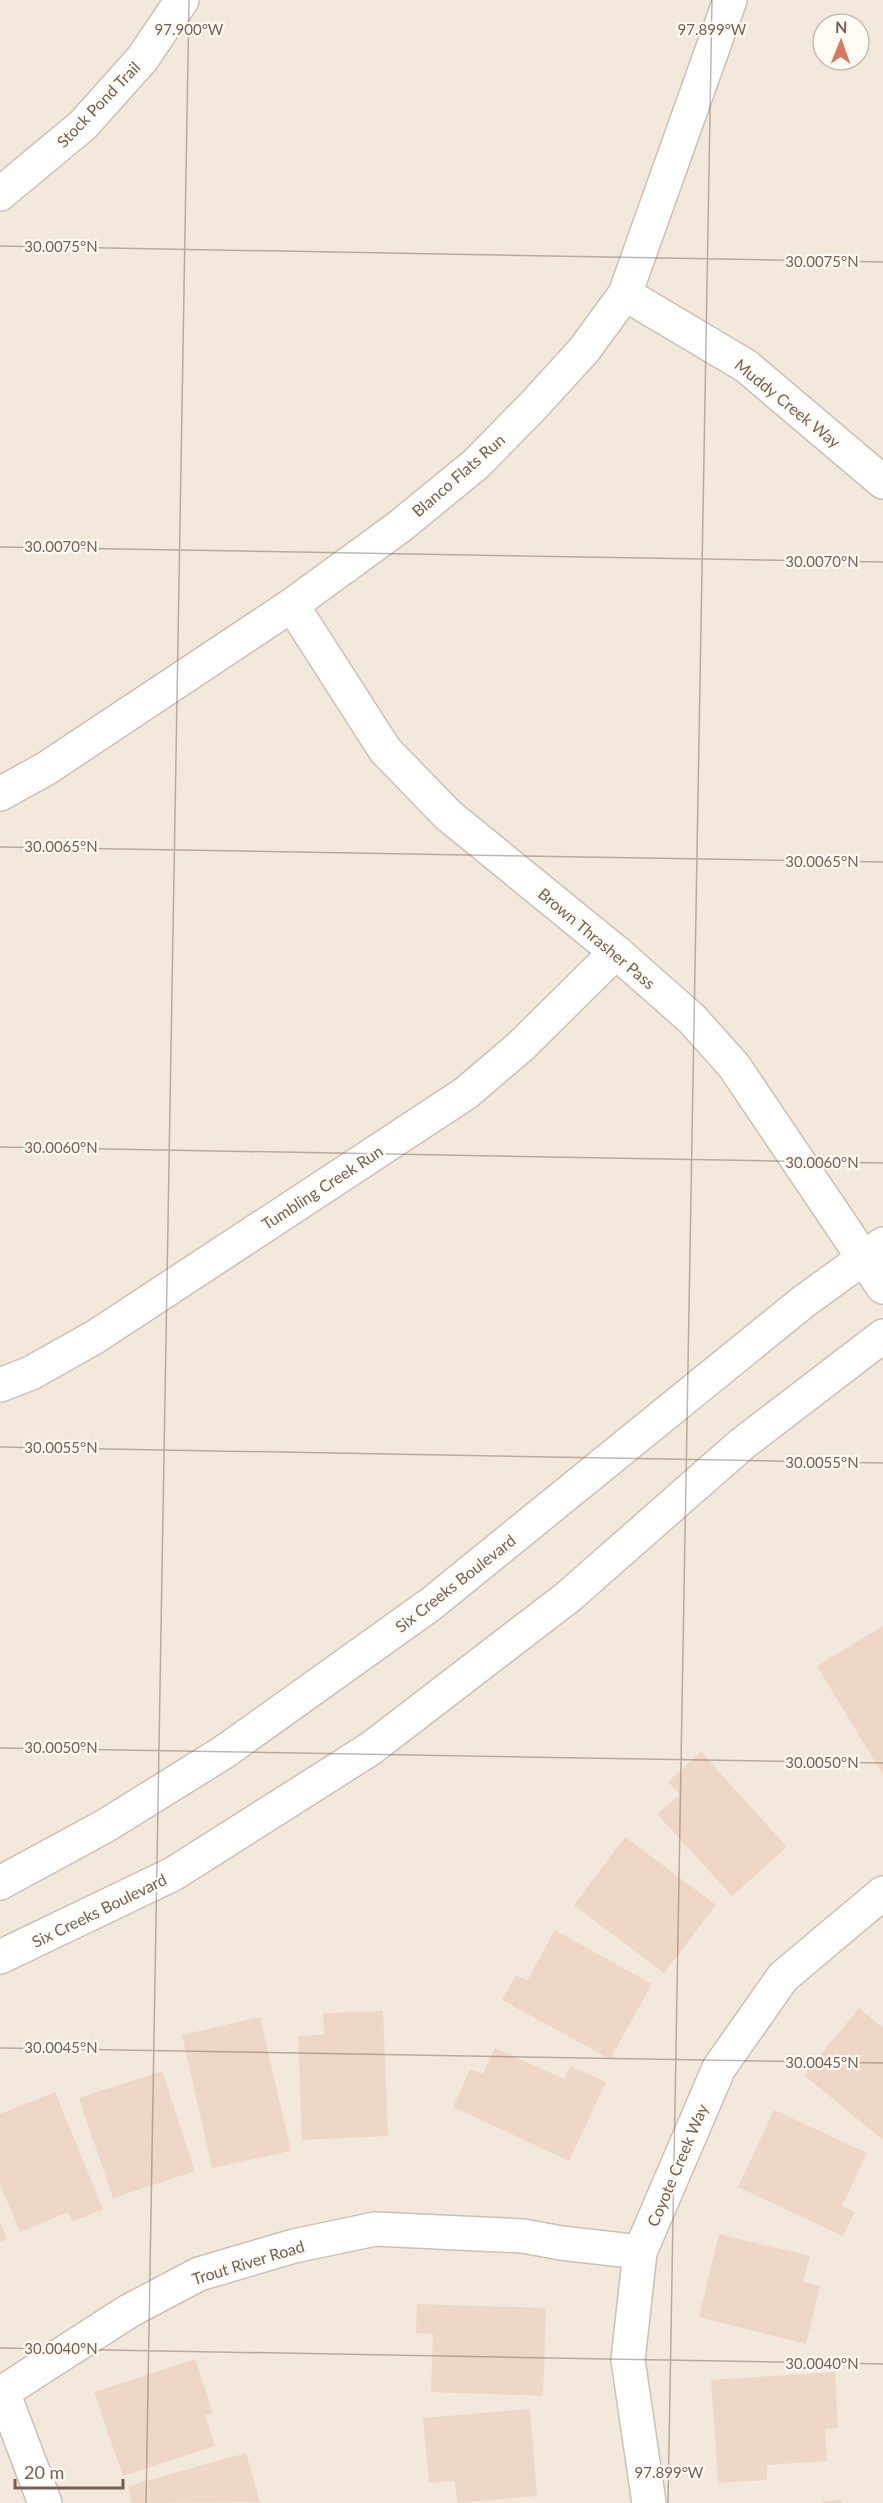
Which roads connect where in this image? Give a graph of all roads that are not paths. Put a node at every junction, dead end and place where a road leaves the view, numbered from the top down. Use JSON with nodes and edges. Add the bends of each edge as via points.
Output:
{"nodes":[{"id":1,"x":182,"y":0,"type":"edge"},
{"id":2,"x":730,"y":0,"type":"edge"},
{"id":3,"x":0,"y":194,"type":"edge"},
{"id":4,"x":625,"y":294,"type":"junction"},
{"id":5,"x":883,"y":482,"type":"edge"},
{"id":6,"x":292,"y":605,"type":"junction"},
{"id":7,"x":0,"y":794,"type":"edge"},
{"id":8,"x":616,"y":952,"type":"junction"},
{"id":9,"x":873,"y":1251,"type":"edge"},
{"id":10,"x":883,"y":1287,"type":"edge"},
{"id":11,"x":883,"y":1336,"type":"edge"},
{"id":12,"x":0,"y":1384,"type":"edge"},
{"id":13,"x":0,"y":1884,"type":"edge"},
{"id":14,"x":883,"y":1893,"type":"edge"},
{"id":15,"x":0,"y":1957,"type":"edge"},
{"id":16,"x":640,"y":2252,"type":"junction"},
{"id":17,"x":45,"y":2503,"type":"edge"},
{"id":18,"x":649,"y":2503,"type":"edge"}],
"edges":[{"from":1,"to":3,"type":"street","name":"Stock Pond Trail","via":[[142,59],[82,125]]},
{"from":2,"to":4,"type":"street","name":"Blanco Flats Run"},
{"from":4,"to":5,"type":"street","name":"Muddy Creek Way","via":[[746,366]]},
{"from":4,"to":6,"type":"street","name":"Blanco Flats Run","via":[[584,350],[476,464]]},
{"from":6,"to":7,"type":"street","name":"Blanco Flats Run","via":[[47,768]]},
{"from":6,"to":8,"type":"street","name":"Brown Thrasher Pass","via":[[385,750],[448,815]]},
{"from":8,"to":9,"type":"street","name":"Brown Thrasher Pass","via":[[692,1019],[734,1066]]},
{"from":8,"to":12,"type":"street","name":"Tumbling Creek Run","via":[[521,1046],[466,1093],[95,1337],[31,1373]]},
{"from":9,"to":10,"type":"street","name":"Brown Thrasher Pass"},
{"from":9,"to":13,"type":"street","name":"Six Creeks Boulevard","via":[[803,1302],[431,1604],[224,1752],[105,1826]]},
{"from":11,"to":15,"type":"street","name":"Six Creeks Boulevard","via":[[742,1443],[568,1597],[370,1749],[173,1874]]},
{"from":14,"to":16,"type":"street","name":"Coyote Creek Way","via":[[783,1977],[719,2068]]},
{"from":16,"to":17,"type":"street","name":"Trout River Road","via":[[524,2236],[375,2229],[294,2246],[199,2274],[129,2311],[3,2391]]},
{"from":16,"to":18,"type":"street","name":"Coyote Creek Way","via":[[628,2360]]}]}
